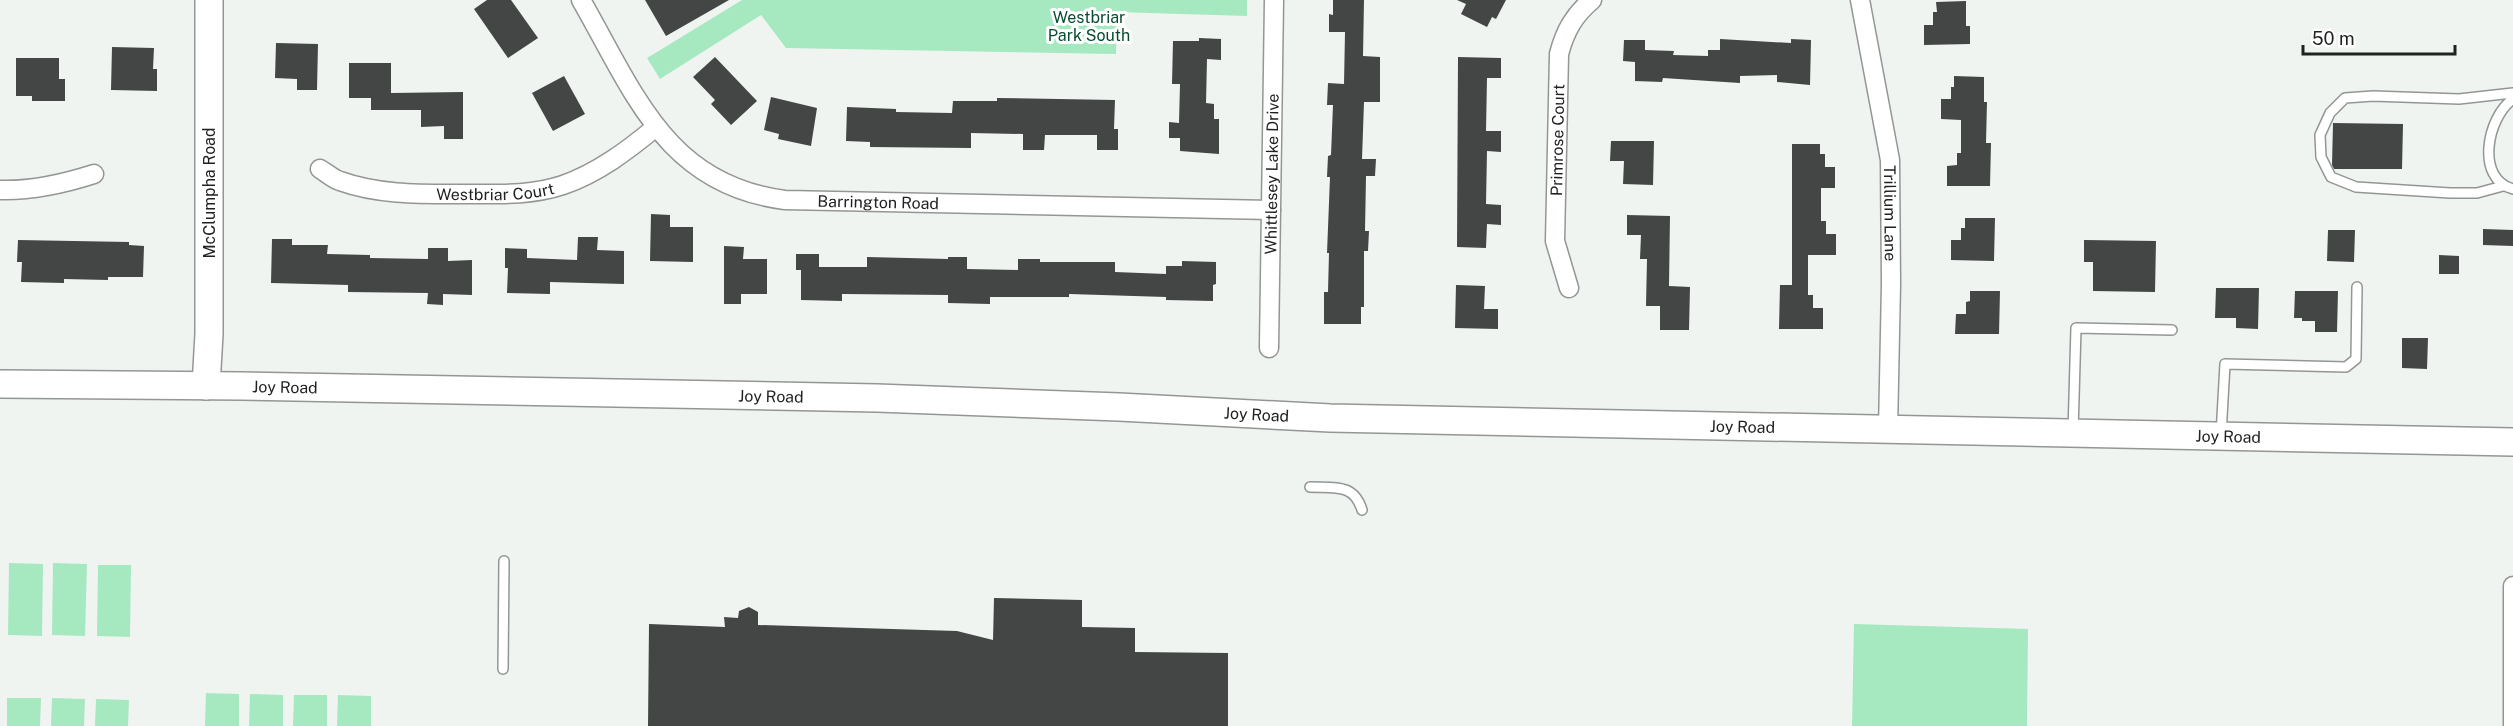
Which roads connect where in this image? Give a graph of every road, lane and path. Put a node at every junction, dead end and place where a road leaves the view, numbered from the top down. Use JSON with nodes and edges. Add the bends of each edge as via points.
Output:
{"nodes":[{"id":1,"x":209,"y":0,"type":"edge"},
{"id":2,"x":581,"y":0,"type":"edge"},
{"id":3,"x":1274,"y":0,"type":"edge"},
{"id":4,"x":1592,"y":0,"type":"edge"},
{"id":5,"x":1860,"y":0,"type":"edge"},
{"id":6,"x":2513,"y":93,"type":"edge"},
{"id":7,"x":2513,"y":99,"type":"edge"},
{"id":8,"x":656,"y":127,"type":"junction"},
{"id":9,"x":320,"y":169,"type":"dead end"},
{"id":10,"x":94,"y":174,"type":"dead end"},
{"id":11,"x":2508,"y":188,"type":"edge"},
{"id":12,"x":0,"y":190,"type":"edge"},
{"id":13,"x":1271,"y":210,"type":"junction"},
{"id":14,"x":2357,"y":287,"type":"dead end"},
{"id":15,"x":1569,"y":288,"type":"dead end"},
{"id":16,"x":2172,"y":330,"type":"dead end"},
{"id":17,"x":1269,"y":348,"type":"dead end"},
{"id":18,"x":0,"y":384,"type":"edge"},
{"id":19,"x":206,"y":386,"type":"junction"},
{"id":20,"x":1888,"y":430,"type":"junction"},
{"id":21,"x":2073,"y":434,"type":"junction"},
{"id":22,"x":2220,"y":437,"type":"junction"},
{"id":23,"x":2513,"y":442,"type":"edge"},
{"id":24,"x":1310,"y":487,"type":"dead end"},
{"id":25,"x":1362,"y":510,"type":"dead end"},
{"id":26,"x":504,"y":561,"type":"dead end"},
{"id":27,"x":2513,"y":586,"type":"edge"},
{"id":28,"x":503,"y":669,"type":"dead end"},
{"id":29,"x":2512,"y":726,"type":"edge"}],
"edges":[{"from":1,"to":19,"type":"street","name":"McClumpha Road"},
{"from":2,"to":8,"type":"street","name":"Barrington Road"},
{"from":3,"to":13,"type":"street","name":"Whittlesey Lake Drive"},
{"from":4,"to":15,"type":"street","name":"Primrose Court","via":[[1572,21],[1559,54],[1555,241]]},
{"from":5,"to":20,"type":"street","name":"Trillium Lane","via":[[1890,160]]},
{"from":6,"to":11,"type":"lane","via":[[2459,99],[2345,98],[2330,113],[2320,135],[2321,157],[2331,177],[2356,187],[2477,193]]},
{"from":7,"to":11,"type":"lane","via":[[2498,114],[2490,156],[2492,175]]},
{"from":8,"to":9,"type":"street","name":"Westbriar Court","via":[[584,176],[528,194],[370,190],[337,181]]},
{"from":8,"to":13,"type":"street","name":"Barrington Road","via":[[677,151],[710,177],[762,197]]},
{"from":10,"to":12,"type":"street","via":[[62,185]]},
{"from":13,"to":17,"type":"street","name":"Whittlesey Lake Drive"},
{"from":14,"to":22,"type":"lane","via":[[2356,359],[2346,367],[2225,364]]},
{"from":16,"to":21,"type":"lane","via":[[2076,328]]},
{"from":18,"to":19,"type":"street","name":"Joy Road"},
{"from":19,"to":20,"type":"street","name":"Joy Road","via":[[900,399],[1330,418]]},
{"from":20,"to":21,"type":"street","name":"Joy Road"},
{"from":21,"to":22,"type":"street","name":"Joy Road"},
{"from":22,"to":23,"type":"street","name":"Joy Road"},
{"from":24,"to":25,"type":"lane","via":[[1350,490],[1359,498]]},
{"from":26,"to":28,"type":"lane"},
{"from":27,"to":29,"type":"street"}]}
